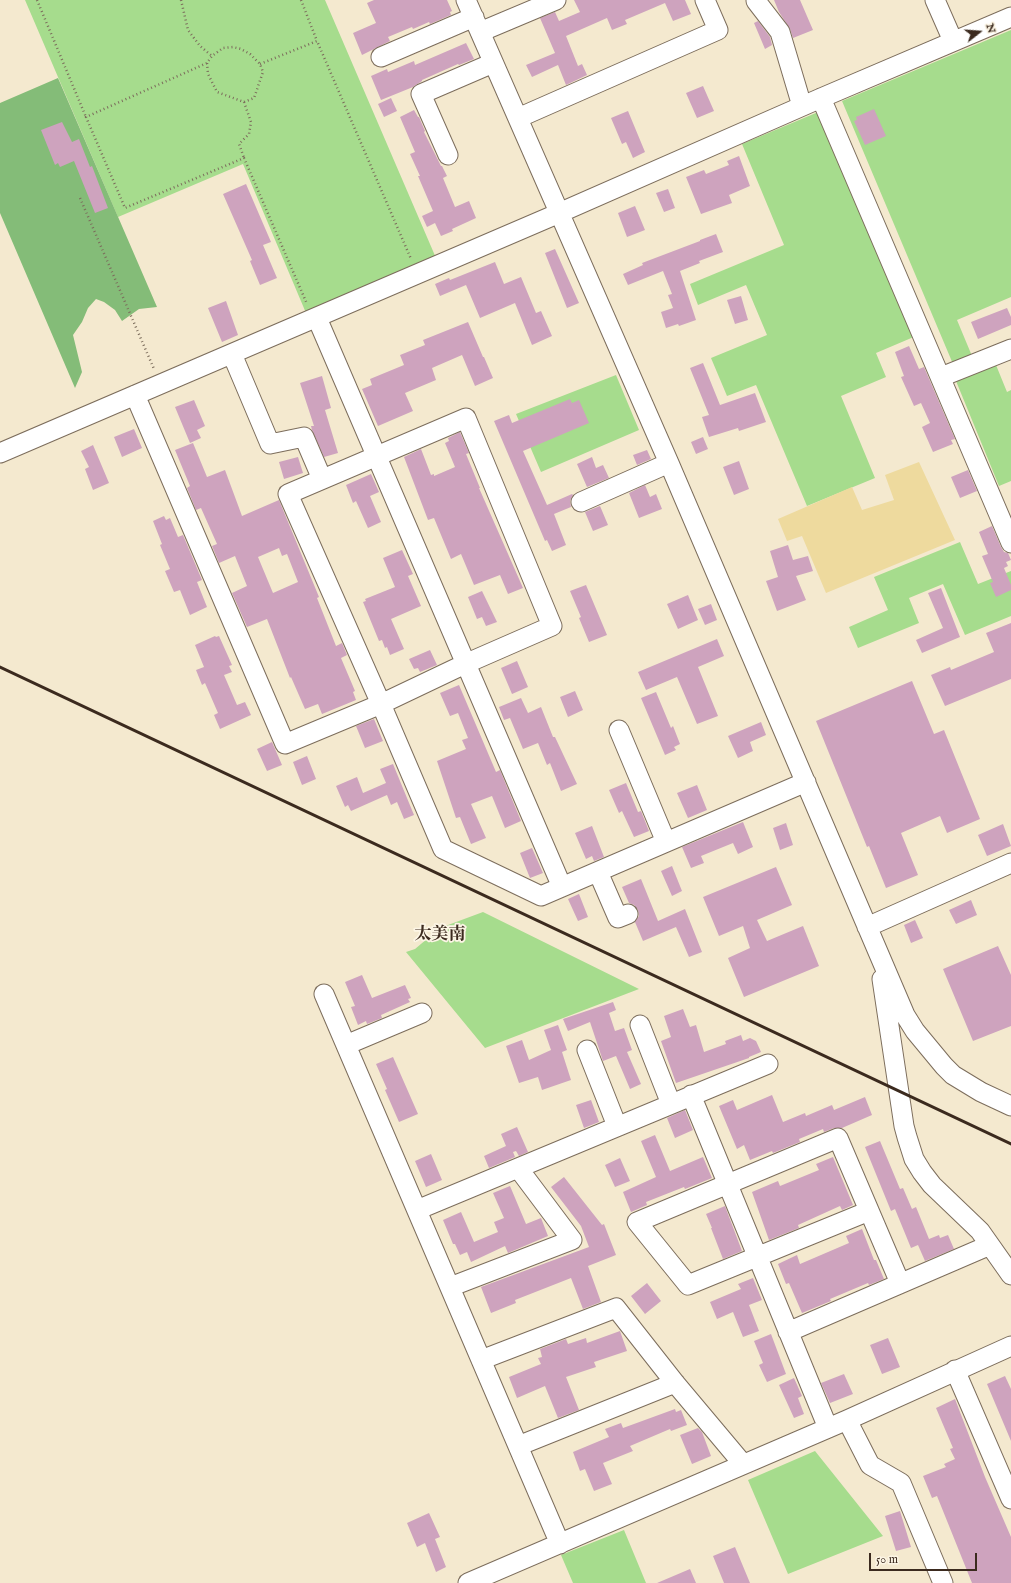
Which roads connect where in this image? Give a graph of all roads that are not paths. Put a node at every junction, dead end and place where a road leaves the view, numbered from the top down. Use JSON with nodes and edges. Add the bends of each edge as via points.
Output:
{"nodes":[{"id":1,"x":556,"y":0,"type":"edge"},
{"id":2,"x":705,"y":0,"type":"edge"},
{"id":3,"x":935,"y":0,"type":"edge"},
{"id":4,"x":756,"y":1,"type":"edge"},
{"id":5,"x":473,"y":16,"type":"edge"},
{"id":6,"x":1011,"y":16,"type":"edge"},
{"id":7,"x":953,"y":41,"type":"junction"},
{"id":8,"x":381,"y":57,"type":"dead end"},
{"id":9,"x":493,"y":63,"type":"junction"},
{"id":10,"x":821,"y":98,"type":"junction"},
{"id":11,"x":802,"y":106,"type":"junction"},
{"id":12,"x":518,"y":118,"type":"junction"},
{"id":13,"x":448,"y":155,"type":"dead end"},
{"id":14,"x":560,"y":213,"type":"junction"},
{"id":15,"x":315,"y":318,"type":"junction"},
{"id":16,"x":1011,"y":349,"type":"edge"},
{"id":17,"x":232,"y":354,"type":"junction"},
{"id":18,"x":941,"y":378,"type":"junction"},
{"id":19,"x":135,"y":395,"type":"junction"},
{"id":20,"x":0,"y":453,"type":"edge"},
{"id":21,"x":376,"y":457,"type":"junction"},
{"id":22,"x":669,"y":463,"type":"junction"},
{"id":23,"x":322,"y":479,"type":"junction"},
{"id":24,"x":581,"y":502,"type":"dead end"},
{"id":25,"x":1011,"y":543,"type":"edge"},
{"id":26,"x":465,"y":664,"type":"junction"},
{"id":27,"x":381,"y":704,"type":"junction"},
{"id":28,"x":619,"y":730,"type":"dead end"},
{"id":29,"x":806,"y":782,"type":"junction"},
{"id":30,"x":666,"y":842,"type":"junction"},
{"id":31,"x":1011,"y":863,"type":"edge"},
{"id":32,"x":598,"y":872,"type":"junction"},
{"id":33,"x":562,"y":887,"type":"junction"},
{"id":34,"x":628,"y":914,"type":"dead end"},
{"id":35,"x":871,"y":935,"type":"junction"},
{"id":36,"x":324,"y":994,"type":"dead end"},
{"id":37,"x":422,"y":1013,"type":"dead end"},
{"id":38,"x":640,"y":1025,"type":"dead end"},
{"id":39,"x":346,"y":1045,"type":"junction"},
{"id":40,"x":587,"y":1050,"type":"dead end"},
{"id":41,"x":768,"y":1064,"type":"dead end"},
{"id":42,"x":691,"y":1095,"type":"junction"},
{"id":43,"x":671,"y":1104,"type":"junction"},
{"id":44,"x":1011,"y":1106,"type":"edge"},
{"id":45,"x":617,"y":1126,"type":"junction"},
{"id":46,"x":518,"y":1168,"type":"junction"},
{"id":47,"x":727,"y":1184,"type":"junction"},
{"id":48,"x":417,"y":1210,"type":"junction"},
{"id":49,"x":869,"y":1211,"type":"junction"},
{"id":50,"x":990,"y":1245,"type":"junction"},
{"id":51,"x":757,"y":1256,"type":"junction"},
{"id":52,"x":1011,"y":1275,"type":"edge"},
{"id":53,"x":900,"y":1283,"type":"junction"},
{"id":54,"x":450,"y":1287,"type":"junction"},
{"id":55,"x":788,"y":1332,"type":"junction"},
{"id":56,"x":1011,"y":1346,"type":"edge"},
{"id":57,"x":481,"y":1360,"type":"junction"},
{"id":58,"x":955,"y":1370,"type":"junction"},
{"id":59,"x":675,"y":1383,"type":"junction"},
{"id":60,"x":847,"y":1420,"type":"junction"},
{"id":61,"x":828,"y":1428,"type":"junction"},
{"id":62,"x":518,"y":1446,"type":"junction"},
{"id":63,"x":743,"y":1464,"type":"junction"},
{"id":64,"x":1011,"y":1499,"type":"edge"},
{"id":65,"x":560,"y":1544,"type":"junction"},
{"id":66,"x":468,"y":1583,"type":"edge"},
{"id":67,"x":943,"y":1583,"type":"edge"}],
"edges":[{"from":1,"to":5,"type":"street"},
{"from":2,"to":12,"type":"street","via":[[718,30]]},
{"from":3,"to":7,"type":"street"},
{"from":4,"to":11,"type":"street","via":[[780,32]]},
{"from":5,"to":8,"type":"street"},
{"from":5,"to":9,"type":"street"},
{"from":6,"to":7,"type":"street"},
{"from":7,"to":10,"type":"street"},
{"from":9,"to":12,"type":"street"},
{"from":9,"to":13,"type":"street","via":[[421,94]]},
{"from":10,"to":11,"type":"street"},
{"from":10,"to":18,"type":"street"},
{"from":11,"to":14,"type":"street"},
{"from":12,"to":14,"type":"street"},
{"from":14,"to":15,"type":"street"},
{"from":14,"to":22,"type":"street"},
{"from":15,"to":17,"type":"street"},
{"from":15,"to":21,"type":"street"},
{"from":16,"to":18,"type":"street"},
{"from":17,"to":19,"type":"street"},
{"from":17,"to":23,"type":"street","via":[[270,444],[304,437]]},
{"from":18,"to":25,"type":"street"},
{"from":19,"to":20,"type":"street"},
{"from":19,"to":27,"type":"street","via":[[285,744]]},
{"from":21,"to":23,"type":"street"},
{"from":21,"to":26,"type":"street"},
{"from":21,"to":26,"type":"street","via":[[466,418],[552,626]]},
{"from":22,"to":24,"type":"street"},
{"from":22,"to":29,"type":"street"},
{"from":23,"to":27,"type":"street","via":[[288,494]]},
{"from":26,"to":27,"type":"street"},
{"from":26,"to":33,"type":"street"},
{"from":27,"to":33,"type":"street","via":[[443,849],[541,896]]},
{"from":28,"to":30,"type":"street"},
{"from":29,"to":30,"type":"street"},
{"from":29,"to":35,"type":"street"},
{"from":30,"to":32,"type":"street"},
{"from":31,"to":35,"type":"street"},
{"from":32,"to":33,"type":"street"},
{"from":32,"to":34,"type":"street","via":[[618,918]]},
{"from":35,"to":44,"type":"street","via":[[905,1015],[915,1031],[944,1066],[964,1082]]},
{"from":35,"to":50,"type":"street","via":[[884,988],[904,1126],[910,1147],[922,1172],[932,1185],[980,1231]]},
{"from":36,"to":39,"type":"street"},
{"from":37,"to":39,"type":"street"},
{"from":38,"to":43,"type":"street"},
{"from":39,"to":48,"type":"street"},
{"from":40,"to":45,"type":"street"},
{"from":41,"to":42,"type":"street"},
{"from":42,"to":43,"type":"street"},
{"from":42,"to":47,"type":"street"},
{"from":43,"to":45,"type":"street"},
{"from":45,"to":46,"type":"street"},
{"from":46,"to":48,"type":"street"},
{"from":46,"to":54,"type":"street","via":[[572,1240]]},
{"from":47,"to":49,"type":"street","via":[[838,1138]]},
{"from":47,"to":51,"type":"street"},
{"from":47,"to":51,"type":"street","via":[[637,1222],[688,1285]]},
{"from":48,"to":54,"type":"street"},
{"from":49,"to":51,"type":"street"},
{"from":49,"to":53,"type":"street"},
{"from":50,"to":52,"type":"street"},
{"from":50,"to":53,"type":"street"},
{"from":51,"to":55,"type":"street"},
{"from":53,"to":55,"type":"street"},
{"from":54,"to":57,"type":"street"},
{"from":55,"to":61,"type":"street"},
{"from":56,"to":58,"type":"street"},
{"from":57,"to":59,"type":"street","via":[[616,1308]]},
{"from":57,"to":62,"type":"street"},
{"from":58,"to":60,"type":"street"},
{"from":58,"to":64,"type":"street"},
{"from":59,"to":62,"type":"street"},
{"from":59,"to":63,"type":"street"},
{"from":60,"to":61,"type":"street"},
{"from":60,"to":67,"type":"street","via":[[870,1465],[901,1483]]},
{"from":61,"to":63,"type":"street"},
{"from":62,"to":65,"type":"street"},
{"from":63,"to":65,"type":"street"},
{"from":65,"to":66,"type":"street"}]}
